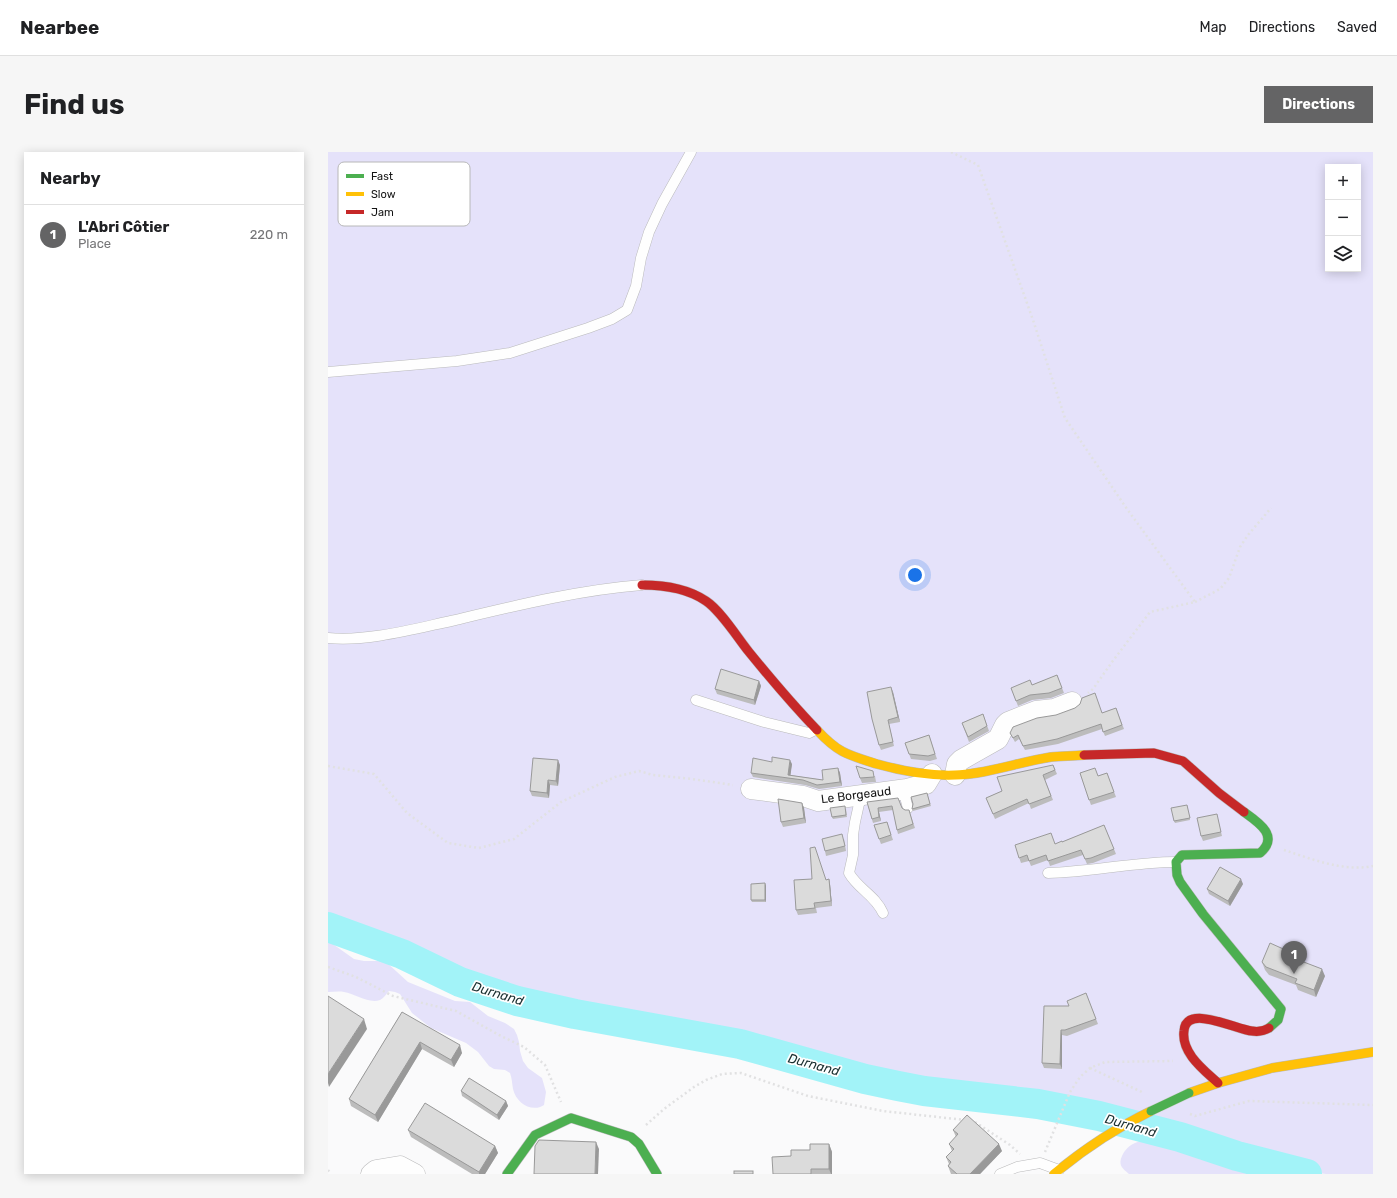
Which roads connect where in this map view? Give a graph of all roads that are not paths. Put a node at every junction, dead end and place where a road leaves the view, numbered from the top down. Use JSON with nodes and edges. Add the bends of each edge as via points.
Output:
{"nodes":[{"id":1,"x":691,"y":152,"type":"edge"},
{"id":2,"x":328,"y":372,"type":"edge"},
{"id":3,"x":642,"y":585,"type":"joint"},
{"id":4,"x":328,"y":638,"type":"edge"},
{"id":5,"x":696,"y":700,"type":"dead end"},
{"id":6,"x":1072,"y":702,"type":"road end"},
{"id":7,"x":816,"y":730,"type":"junction"},
{"id":8,"x":932,"y":774,"type":"junction"},
{"id":9,"x":955,"y":775,"type":"junction"},
{"id":10,"x":752,"y":789,"type":"road end"},
{"id":11,"x":864,"y":795,"type":"junction"},
{"id":12,"x":1176,"y":862,"type":"junction"},
{"id":13,"x":1048,"y":873,"type":"dead end"},
{"id":14,"x":883,"y":913,"type":"dead end"},
{"id":15,"x":1373,"y":1052,"type":"edge"},
{"id":16,"x":1218,"y":1083,"type":"junction"},
{"id":17,"x":1056,"y":1172,"type":"edge"},
{"id":18,"x":372,"y":1174,"type":"edge"},
{"id":19,"x":415,"y":1174,"type":"edge"},
{"id":20,"x":507,"y":1174,"type":"edge"},
{"id":21,"x":657,"y":1174,"type":"edge"},
{"id":22,"x":1000,"y":1174,"type":"edge"}],
"edges":[{"from":1,"to":2,"type":"lane","via":[[662,204],[650,232],[627,310],[588,328],[510,352],[457,361]]},
{"from":3,"to":4,"type":"lane","via":[[570,594],[369,637]]},
{"from":3,"to":7,"type":"street","via":[[675,587],[708,601]]},
{"from":5,"to":7,"type":"lane","via":[[764,722],[809,733]]},
{"from":6,"to":9,"type":"street","via":[[1054,709],[1036,711],[1008,722],[998,739],[961,760],[957,764]]},
{"from":7,"to":8,"type":"street","via":[[838,750],[851,756],[897,770]]},
{"from":8,"to":9,"type":"street"},
{"from":8,"to":11,"type":"street","name":"Le Borgeaud","via":[[926,784],[906,799]]},
{"from":9,"to":12,"type":"street","via":[[978,773],[1051,757],[1154,753],[1183,761],[1260,823],[1267,831],[1268,844],[1260,853],[1186,854]]},
{"from":10,"to":11,"type":"street","name":"Le Borgeaud","via":[[802,796],[818,801]]},
{"from":11,"to":14,"type":"lane","via":[[854,822],[853,855],[849,873],[876,901]]},
{"from":12,"to":13,"type":"lane","via":[[1162,861]]},
{"from":12,"to":16,"type":"street","via":[[1180,882],[1203,914],[1279,1005],[1281,1014],[1271,1028],[1258,1031],[1206,1018],[1191,1020],[1184,1027],[1183,1037],[1187,1048]]},
{"from":15,"to":16,"type":"street","via":[[1272,1068]]},
{"from":16,"to":17,"type":"street","bridge":true,"via":[[1189,1093],[1128,1122],[1092,1144]]},
{"from":17,"to":22,"type":"lane","via":[[1040,1163],[1025,1165]]},
{"from":18,"to":19,"type":"street","via":[[376,1170],[400,1166]]},
{"from":20,"to":21,"type":"street","via":[[535,1135],[571,1118],[632,1137]]}]}
